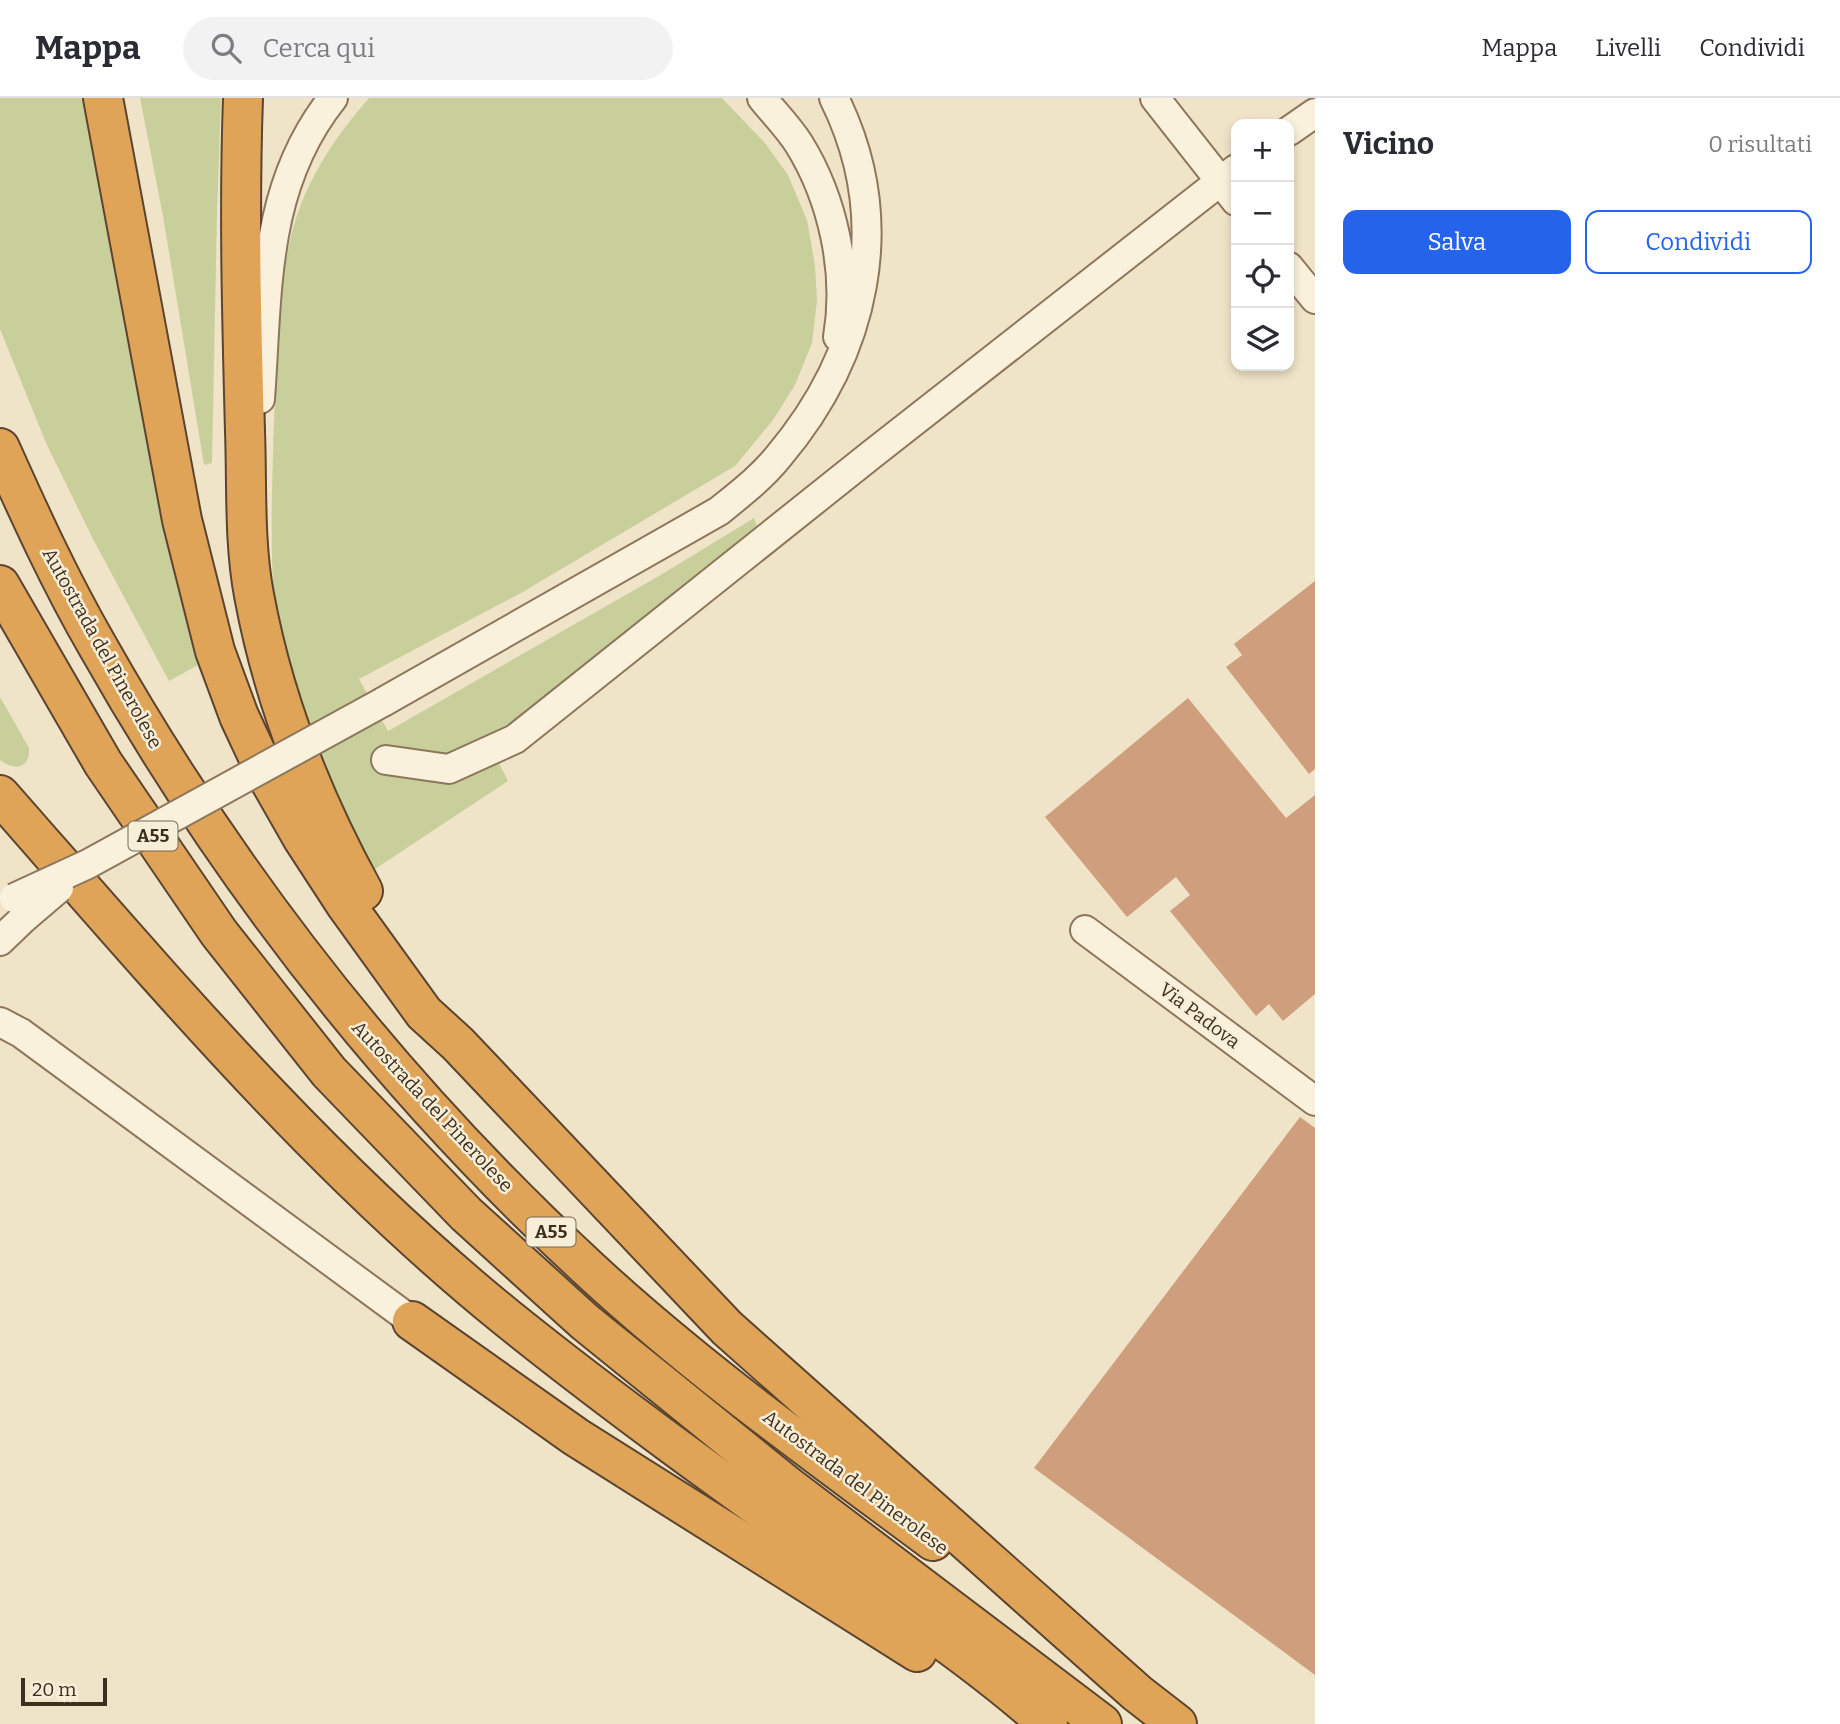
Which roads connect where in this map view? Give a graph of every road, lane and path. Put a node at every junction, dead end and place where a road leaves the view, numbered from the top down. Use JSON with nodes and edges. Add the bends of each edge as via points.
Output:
{"nodes":[{"id":1,"x":103,"y":98,"type":"edge"},
{"id":2,"x":243,"y":98,"type":"edge"},
{"id":3,"x":333,"y":98,"type":"edge"},
{"id":4,"x":762,"y":98,"type":"edge"},
{"id":5,"x":834,"y":98,"type":"edge"},
{"id":6,"x":1155,"y":98,"type":"edge"},
{"id":7,"x":1315,"y":113,"type":"edge"},
{"id":8,"x":1294,"y":128,"type":"edge"},
{"id":9,"x":1231,"y":183,"type":"edge"},
{"id":10,"x":1294,"y":273,"type":"edge"},
{"id":11,"x":1315,"y":299,"type":"edge"},
{"id":12,"x":825,"y":389,"type":"junction"},
{"id":13,"x":0,"y":448,"type":"edge"},
{"id":14,"x":249,"y":538,"type":"junction"},
{"id":15,"x":0,"y":585,"type":"edge"},
{"id":16,"x":386,"y":760,"type":"dead end"},
{"id":17,"x":0,"y":795,"type":"edge"},
{"id":18,"x":13,"y":907,"type":"edge"},
{"id":19,"x":1085,"y":930,"type":"dead end"},
{"id":20,"x":0,"y":941,"type":"edge"},
{"id":21,"x":0,"y":1022,"type":"edge"},
{"id":22,"x":458,"y":1045,"type":"junction"},
{"id":23,"x":1315,"y":1101,"type":"edge"},
{"id":24,"x":412,"y":1321,"type":"joint"},
{"id":25,"x":1137,"y":1693,"type":"junction"},
{"id":26,"x":1041,"y":1724,"type":"edge"},
{"id":27,"x":1048,"y":1724,"type":"edge"},
{"id":28,"x":1102,"y":1724,"type":"edge"},
{"id":29,"x":1177,"y":1724,"type":"edge"}],
"edges":[{"from":1,"to":22,"type":"highway","via":[[182,520],[215,651],[234,703],[267,776],[303,839],[424,1013]]},
{"from":2,"to":14,"type":"highway","via":[[240,251]]},
{"from":3,"to":14,"type":"street","via":[[298,151],[273,234]]},
{"from":4,"to":12,"type":"street","via":[[799,142],[828,205],[841,322]]},
{"from":5,"to":12,"type":"street","via":[[860,177],[866,245],[859,310]]},
{"from":6,"to":9,"type":"street"},
{"from":7,"to":8,"type":"street"},
{"from":9,"to":16,"type":"street","via":[[515,739],[449,769]]},
{"from":10,"to":11,"type":"street"},
{"from":12,"to":18,"type":"street","bridge":true,"via":[[777,459],[719,511]]},
{"from":13,"to":25,"type":"highway","name":"Autostrada del Pinerolese","number":"A55","via":[[96,644],[225,852],[278,926],[440,1119],[589,1269],[664,1334]]},
{"from":14,"to":22,"type":"highway","via":[[253,593],[265,645],[314,793],[406,970]]},
{"from":15,"to":28,"type":"highway","number":"A55","via":[[103,763],[219,933],[329,1072],[466,1214],[585,1322],[789,1487]]},
{"from":17,"to":27,"type":"highway","via":[[238,1064],[434,1256],[568,1366],[1005,1685]]},
{"from":18,"to":20,"type":"street"},
{"from":19,"to":23,"type":"street","name":"Via Padova"},
{"from":21,"to":24,"type":"street"},
{"from":22,"to":25,"type":"highway","via":[[727,1328]]},
{"from":24,"to":26,"type":"highway","via":[[576,1437],[1002,1706]]},
{"from":25,"to":29,"type":"highway","number":"A55"}]}
